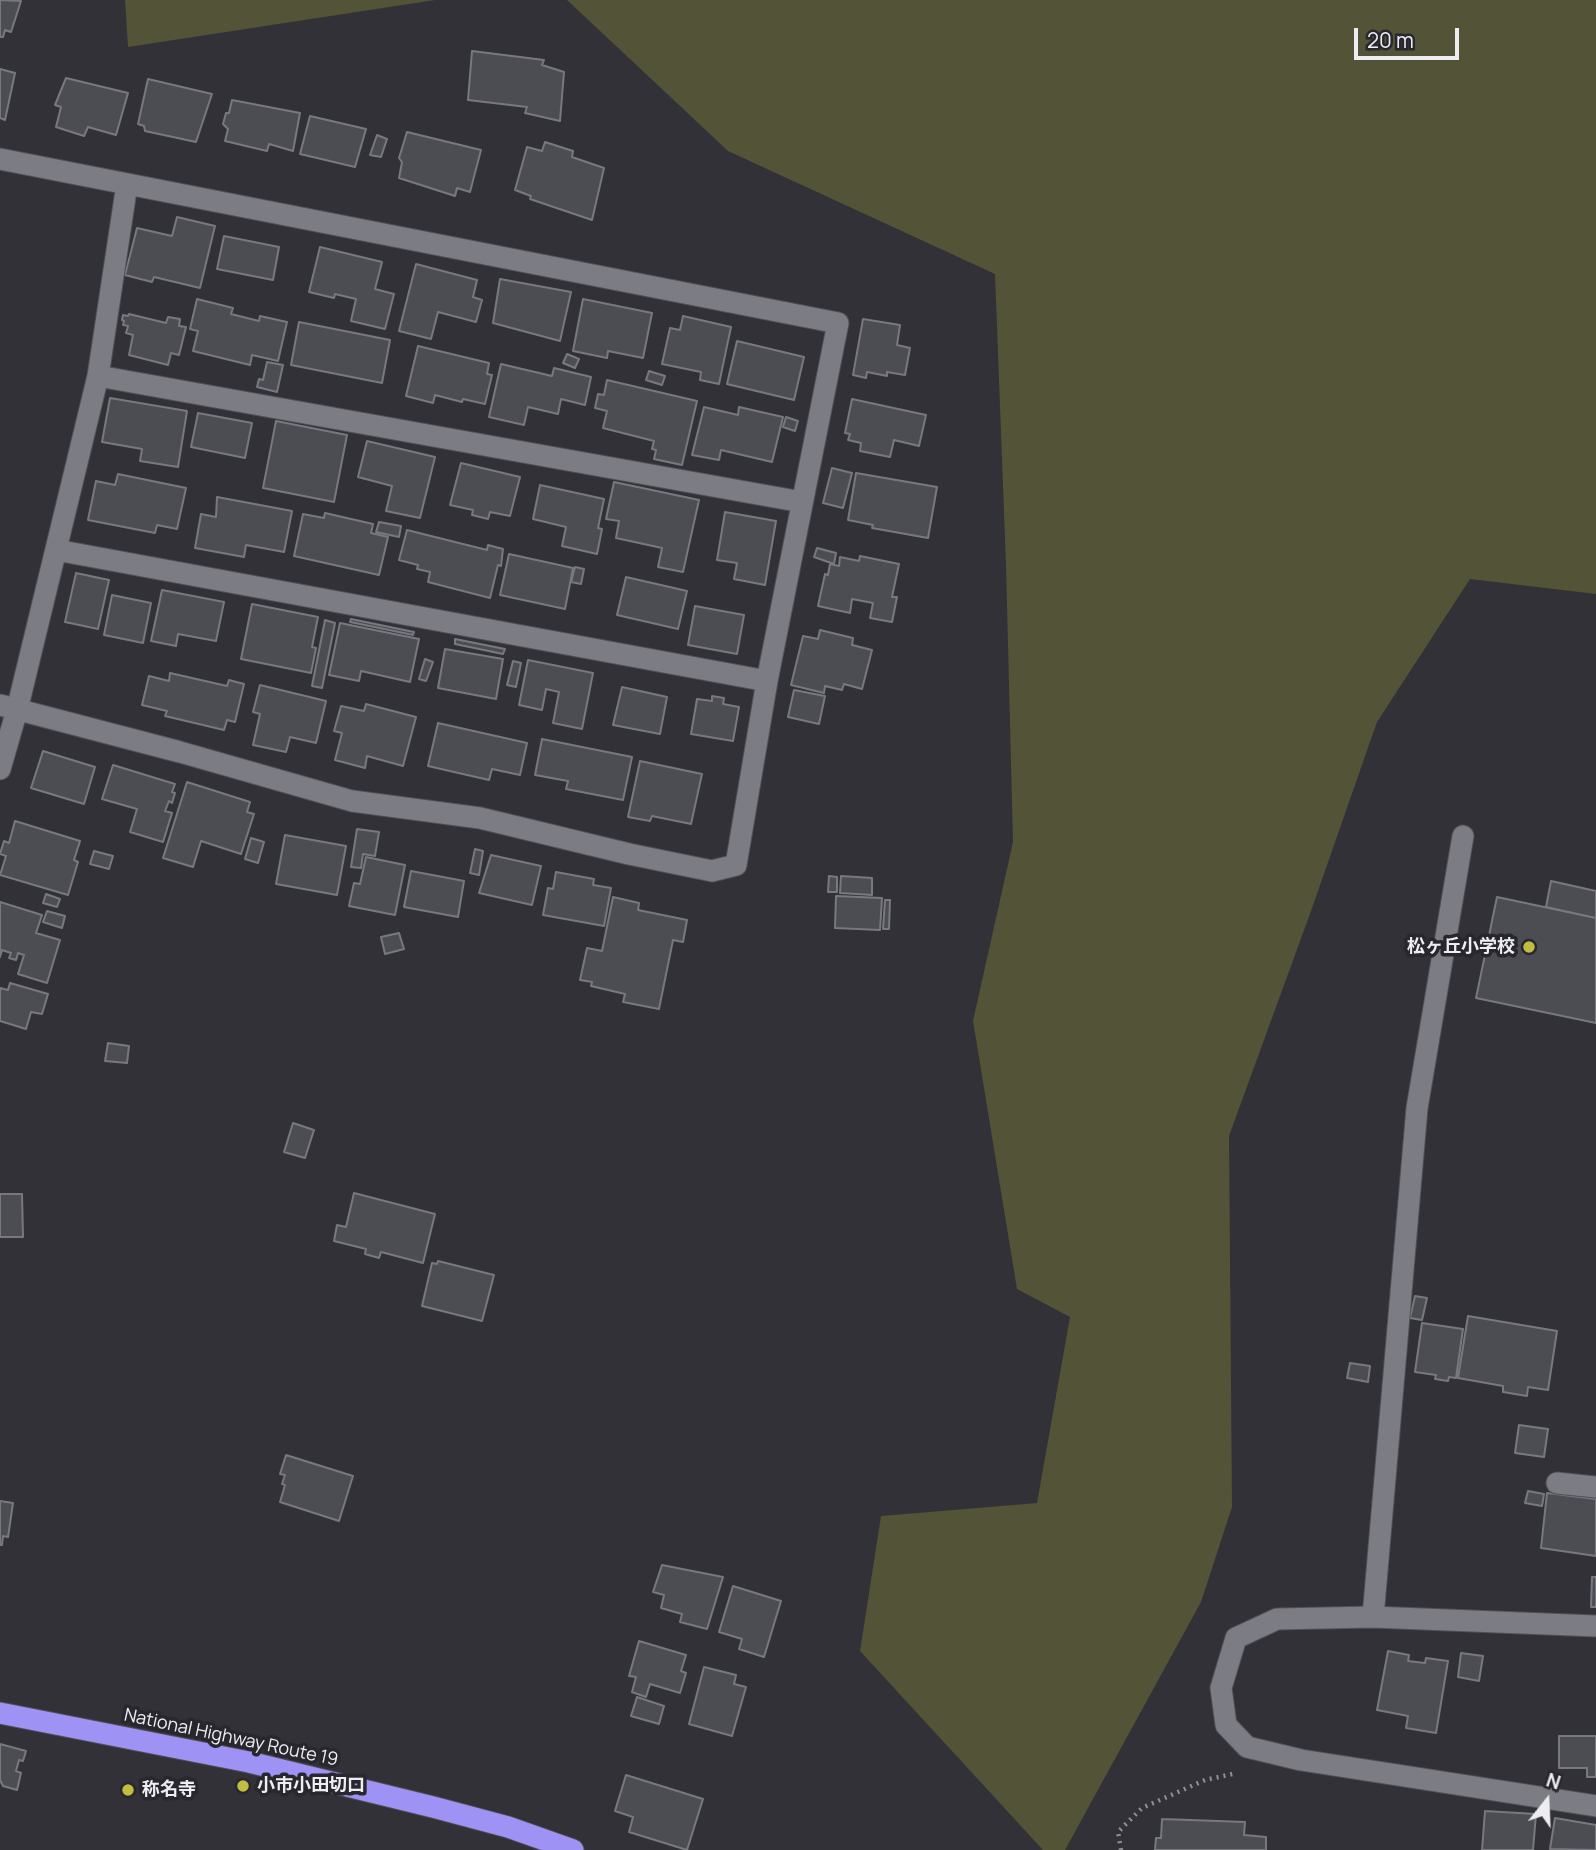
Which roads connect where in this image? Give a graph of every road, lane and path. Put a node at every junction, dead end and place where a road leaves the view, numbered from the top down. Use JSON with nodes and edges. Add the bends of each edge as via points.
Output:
{"nodes":[{"id":1,"x":0,"y":159,"type":"edge"},
{"id":2,"x":127,"y":184,"type":"junction"},
{"id":3,"x":98,"y":376,"type":"junction"},
{"id":4,"x":802,"y":502,"type":"junction"},
{"id":5,"x":56,"y":550,"type":"junction"},
{"id":6,"x":767,"y":681,"type":"junction"},
{"id":7,"x":9,"y":708,"type":"edge"},
{"id":8,"x":0,"y":769,"type":"edge"},
{"id":9,"x":1463,"y":836,"type":"dead end"},
{"id":10,"x":1557,"y":1483,"type":"dead end"},
{"id":11,"x":1596,"y":1487,"type":"edge"},
{"id":12,"x":1373,"y":1617,"type":"junction"},
{"id":13,"x":1596,"y":1626,"type":"edge"},
{"id":14,"x":0,"y":1713,"type":"edge"},
{"id":15,"x":1246,"y":1771,"type":"dead end"},
{"id":16,"x":1596,"y":1806,"type":"edge"},
{"id":17,"x":573,"y":1850,"type":"edge"},
{"id":18,"x":1121,"y":1850,"type":"edge"}],
"edges":[{"from":1,"to":2,"type":"street"},
{"from":2,"to":3,"type":"street"},
{"from":2,"to":4,"type":"street","via":[[838,323]]},
{"from":3,"to":4,"type":"street"},
{"from":3,"to":5,"type":"street"},
{"from":4,"to":6,"type":"street"},
{"from":5,"to":6,"type":"street"},
{"from":5,"to":7,"type":"street"},
{"from":6,"to":7,"type":"street","via":[[736,865],[712,871],[480,818],[352,801]]},
{"from":7,"to":8,"type":"street"},
{"from":9,"to":12,"type":"street","via":[[1417,1108]]},
{"from":10,"to":11,"type":"street"},
{"from":12,"to":13,"type":"street"},
{"from":12,"to":16,"type":"street","via":[[1277,1619],[1236,1638],[1221,1688],[1226,1725],[1247,1747],[1301,1760]]},
{"from":14,"to":17,"type":"highway","name":"National Highway Route 19","via":[[249,1762],[446,1810]]},
{"from":15,"to":18,"type":"path","via":[[1205,1780],[1142,1808],[1118,1832]]}]}
